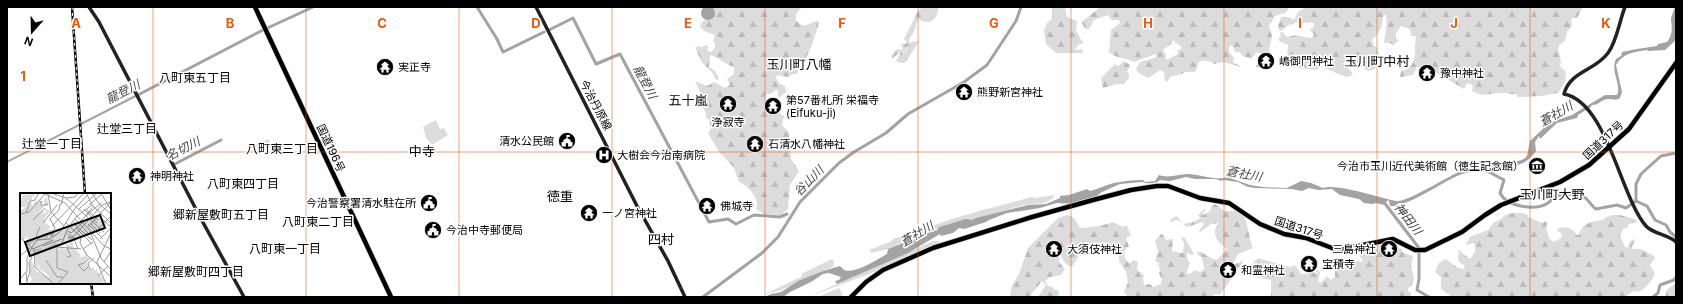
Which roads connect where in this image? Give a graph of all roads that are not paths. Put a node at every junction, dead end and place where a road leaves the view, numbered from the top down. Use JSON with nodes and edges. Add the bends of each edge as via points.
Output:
{"nodes":[{"id":1,"x":89,"y":7,"type":"edge"},
{"id":2,"x":92,"y":7,"type":"edge"},
{"id":3,"x":255,"y":7,"type":"edge"},
{"id":4,"x":258,"y":7,"type":"edge"},
{"id":5,"x":536,"y":7,"type":"edge"},
{"id":6,"x":1626,"y":7,"type":"edge"},
{"id":7,"x":97,"y":18,"type":"junction"},
{"id":8,"x":266,"y":29,"type":"junction"},
{"id":9,"x":1676,"y":63,"type":"edge"},
{"id":10,"x":1608,"y":148,"type":"junction"},
{"id":11,"x":1676,"y":242,"type":"edge"},
{"id":12,"x":244,"y":297,"type":"edge"},
{"id":13,"x":392,"y":297,"type":"edge"},
{"id":14,"x":685,"y":297,"type":"edge"},
{"id":15,"x":851,"y":297,"type":"edge"}],
"edges":[{"from":1,"to":7,"type":"main road"},
{"from":2,"to":7,"type":"main road"},
{"from":3,"to":8,"type":"highway","name":"国道196号"},
{"from":4,"to":8,"type":"highway","name":"国道196号"},
{"from":5,"to":14,"type":"main road","name":"今治丹原線"},
{"from":6,"to":10,"type":"main road","via":[[1608,53],[1597,64],[1572,78],[1564,94],[1584,105],[1596,119]]},
{"from":7,"to":12,"type":"main road"},
{"from":8,"to":13,"type":"highway","name":"国道196号"},
{"from":9,"to":10,"type":"highway","name":"国道317号","via":[[1629,129]]},
{"from":10,"to":11,"type":"main road","via":[[1631,199],[1648,227]]},
{"from":10,"to":15,"type":"highway","name":"国道317号","via":[[1589,165],[1569,177],[1509,202],[1462,232],[1426,250],[1415,250],[1393,240],[1338,249],[1329,248],[1306,238],[1284,234],[1267,227],[1229,203],[1200,198],[1168,186],[1138,189],[1100,198],[1036,215],[933,248],[883,270]]}]}
